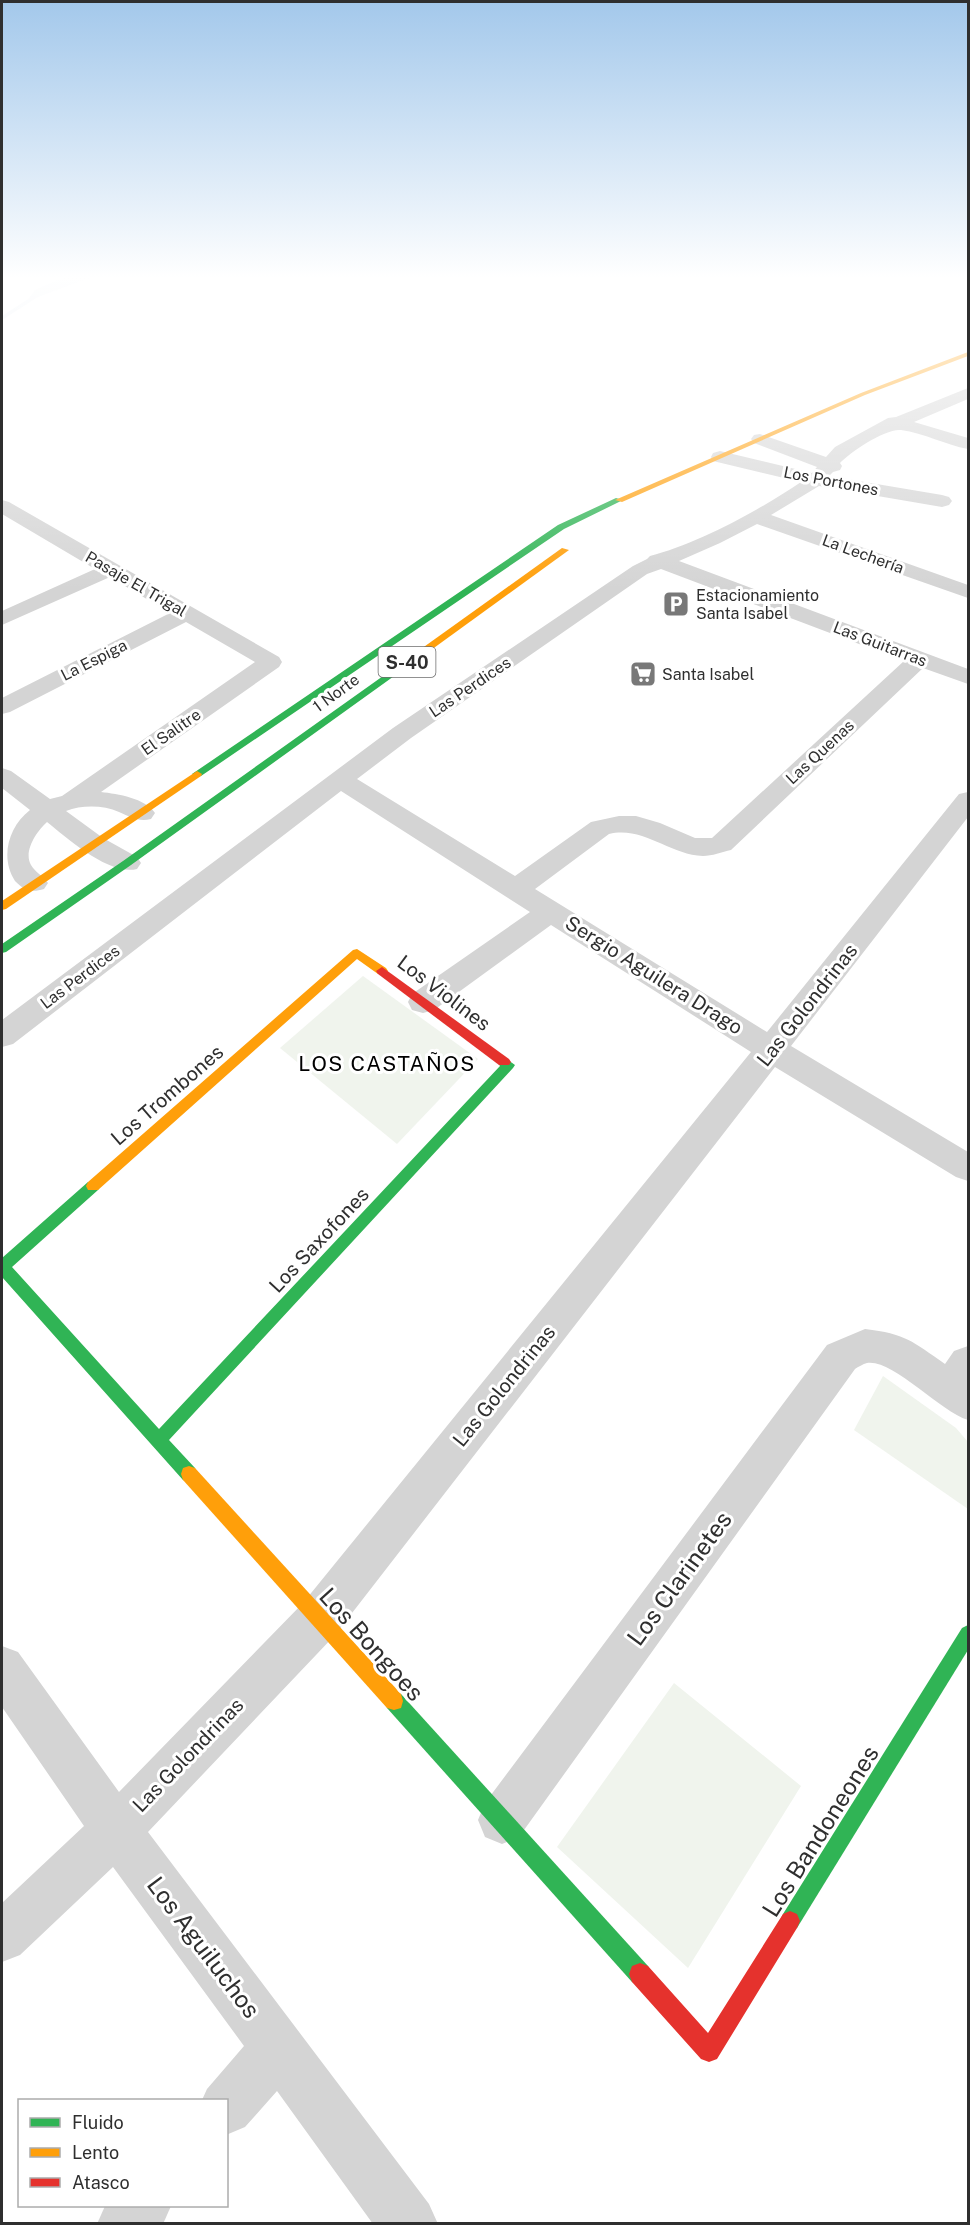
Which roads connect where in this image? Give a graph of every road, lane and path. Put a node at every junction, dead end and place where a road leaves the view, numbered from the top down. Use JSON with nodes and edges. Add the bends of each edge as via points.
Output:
{"nodes":[{"id":1,"x":894,"y":382,"type":"edge"},
{"id":2,"x":969,"y":393,"type":"edge"},
{"id":3,"x":894,"y":422,"type":"junction"},
{"id":4,"x":760,"y":439,"type":"junction"},
{"id":5,"x":969,"y":444,"type":"edge"},
{"id":6,"x":720,"y":457,"type":"junction"},
{"id":7,"x":693,"y":470,"type":"junction"},
{"id":8,"x":824,"y":473,"type":"junction"},
{"id":9,"x":951,"y":504,"type":"dead end"},
{"id":10,"x":2,"y":506,"type":"edge"},
{"id":11,"x":757,"y":517,"type":"junction"},
{"id":12,"x":612,"y":518,"type":"dead end"},
{"id":13,"x":577,"y":542,"type":"dead end"},
{"id":14,"x":657,"y":560,"type":"junction"},
{"id":15,"x":111,"y":569,"type":"junction"},
{"id":16,"x":969,"y":592,"type":"edge"},
{"id":17,"x":186,"y":613,"type":"junction"},
{"id":18,"x":2,"y":619,"type":"edge"},
{"id":19,"x":919,"y":659,"type":"junction"},
{"id":20,"x":271,"y":662,"type":"joint"},
{"id":21,"x":969,"y":677,"type":"edge"},
{"id":22,"x":2,"y":707,"type":"edge"},
{"id":23,"x":2,"y":776,"type":"edge"},
{"id":24,"x":341,"y":780,"type":"junction"},
{"id":25,"x":969,"y":800,"type":"edge"},
{"id":26,"x":59,"y":806,"type":"junction"},
{"id":27,"x":142,"y":813,"type":"junction"},
{"id":28,"x":93,"y":844,"type":"junction"},
{"id":29,"x":127,"y":863,"type":"junction"},
{"id":30,"x":34,"y":883,"type":"junction"},
{"id":31,"x":517,"y":888,"type":"junction"},
{"id":32,"x":2,"y":906,"type":"edge"},
{"id":33,"x":552,"y":910,"type":"junction"},
{"id":34,"x":2,"y":949,"type":"edge"},
{"id":35,"x":357,"y":953,"type":"joint"},
{"id":36,"x":423,"y":1002,"type":"junction"},
{"id":37,"x":2,"y":1036,"type":"edge"},
{"id":38,"x":772,"y":1050,"type":"junction"},
{"id":39,"x":508,"y":1065,"type":"joint"},
{"id":40,"x":969,"y":1168,"type":"edge"},
{"id":41,"x":2,"y":1267,"type":"edge"},
{"id":42,"x":962,"y":1384,"type":"edge"},
{"id":43,"x":158,"y":1441,"type":"junction"},
{"id":44,"x":319,"y":1619,"type":"junction"},
{"id":45,"x":969,"y":1634,"type":"edge"},
{"id":46,"x":2,"y":1668,"type":"edge"},
{"id":47,"x":502,"y":1820,"type":"junction"},
{"id":48,"x":116,"y":1830,"type":"junction"},
{"id":49,"x":2,"y":1937,"type":"edge"},
{"id":50,"x":279,"y":2047,"type":"junction"},
{"id":51,"x":709,"y":2051,"type":"joint"},
{"id":52,"x":228,"y":2106,"type":"edge"},
{"id":53,"x":140,"y":2207,"type":"edge"},
{"id":54,"x":126,"y":2223,"type":"edge"},
{"id":55,"x":409,"y":2223,"type":"edge"}],
"edges":[{"from":1,"to":4,"type":"main road","name":"1 Norte","number":"S-40"},
{"from":2,"to":3,"type":"street","name":"Las Perdices"},
{"from":3,"to":5,"type":"street"},
{"from":3,"to":8,"type":"street","name":"Las Perdices","via":[[842,451]]},
{"from":4,"to":6,"type":"main road","name":"1 Norte","number":"S-40"},
{"from":4,"to":8,"type":"street","name":"Los Portones"},
{"from":6,"to":7,"type":"main road","name":"1 Norte","number":"S-40"},
{"from":6,"to":8,"type":"street","name":"Los Portones"},
{"from":7,"to":12,"type":"main road","name":"1 Norte","number":"S-40"},
{"from":7,"to":27,"type":"main road","name":"1 Norte","number":"S-40","via":[[586,514],[538,542]]},
{"from":8,"to":9,"type":"street","name":"Los Portones"},
{"from":8,"to":11,"type":"street","name":"Las Perdices"},
{"from":10,"to":15,"type":"street","name":"Pasaje El Trigal","via":[[20,527]]},
{"from":11,"to":14,"type":"street","name":"Las Perdices"},
{"from":11,"to":16,"type":"street","name":"La Lechería"},
{"from":13,"to":29,"type":"main road","name":"1 Norte","number":"S-40"},
{"from":14,"to":19,"type":"street","name":"Las Guitarras"},
{"from":14,"to":24,"type":"street","name":"Las Perdices","via":[[402,733]]},
{"from":15,"to":17,"type":"street","name":"Pasaje El Trigal"},
{"from":15,"to":18,"type":"street"},
{"from":17,"to":20,"type":"street","name":"Pasaje El Trigal"},
{"from":17,"to":22,"type":"street","name":"La Espiga"},
{"from":19,"to":21,"type":"street","name":"Las Guitarras"},
{"from":19,"to":31,"type":"street","name":"Las Quenas","via":[[721,844],[699,849],[623,822],[600,828]]},
{"from":20,"to":26,"type":"street","name":"El Salitre"},
{"from":23,"to":26,"type":"street"},
{"from":24,"to":31,"type":"street","name":"Sergio Aguilera Drago"},
{"from":24,"to":37,"type":"street","name":"Las Perdices"},
{"from":25,"to":38,"type":"street","name":"Las Golondrinas"},
{"from":26,"to":27,"type":"street","via":[[94,798],[118,800]]},
{"from":26,"to":28,"type":"street"},
{"from":26,"to":30,"type":"street","name":"El Salitre","via":[[33,820],[17,844],[18,868]]},
{"from":27,"to":28,"type":"main road","name":"1 Norte","number":"S-40"},
{"from":28,"to":29,"type":"street"},
{"from":28,"to":30,"type":"main road","name":"1 Norte","number":"S-40"},
{"from":29,"to":34,"type":"main road","name":"1 Norte","number":"S-40"},
{"from":30,"to":32,"type":"main road","name":"1 Norte","number":"S-40"},
{"from":31,"to":33,"type":"street","name":"Sergio Aguilera Drago"},
{"from":33,"to":36,"type":"street"},
{"from":33,"to":38,"type":"street","name":"Sergio Aguilera Drago"},
{"from":35,"to":36,"type":"main road","name":"Los Violines"},
{"from":35,"to":41,"type":"main road","name":"Los Trombones"},
{"from":36,"to":39,"type":"main road","name":"Los Violines"},
{"from":38,"to":40,"type":"street","name":"Sergio Aguilera Drago"},
{"from":38,"to":44,"type":"street","name":"Las Golondrinas"},
{"from":39,"to":43,"type":"main road","name":"Los Saxofones"},
{"from":41,"to":43,"type":"main road","name":"Los Bongoes"},
{"from":42,"to":47,"type":"street","name":"Los Clarinetes","via":[[893,1349],[865,1346],[841,1357]]},
{"from":43,"to":44,"type":"main road","name":"Los Bongoes"},
{"from":44,"to":47,"type":"main road","name":"Los Bongoes"},
{"from":44,"to":48,"type":"street","name":"Las Golondrinas"},
{"from":45,"to":51,"type":"main road","name":"Los Bandoneones"},
{"from":46,"to":48,"type":"street","name":"Los Aguiluchos"},
{"from":47,"to":51,"type":"main road","name":"Los Bongoes"},
{"from":48,"to":49,"type":"street","name":"Las Golondrinas"},
{"from":48,"to":50,"type":"street","name":"Los Aguiluchos"},
{"from":50,"to":52,"type":"street"},
{"from":50,"to":55,"type":"street","name":"Los Aguiluchos"},
{"from":53,"to":54,"type":"street"}]}
